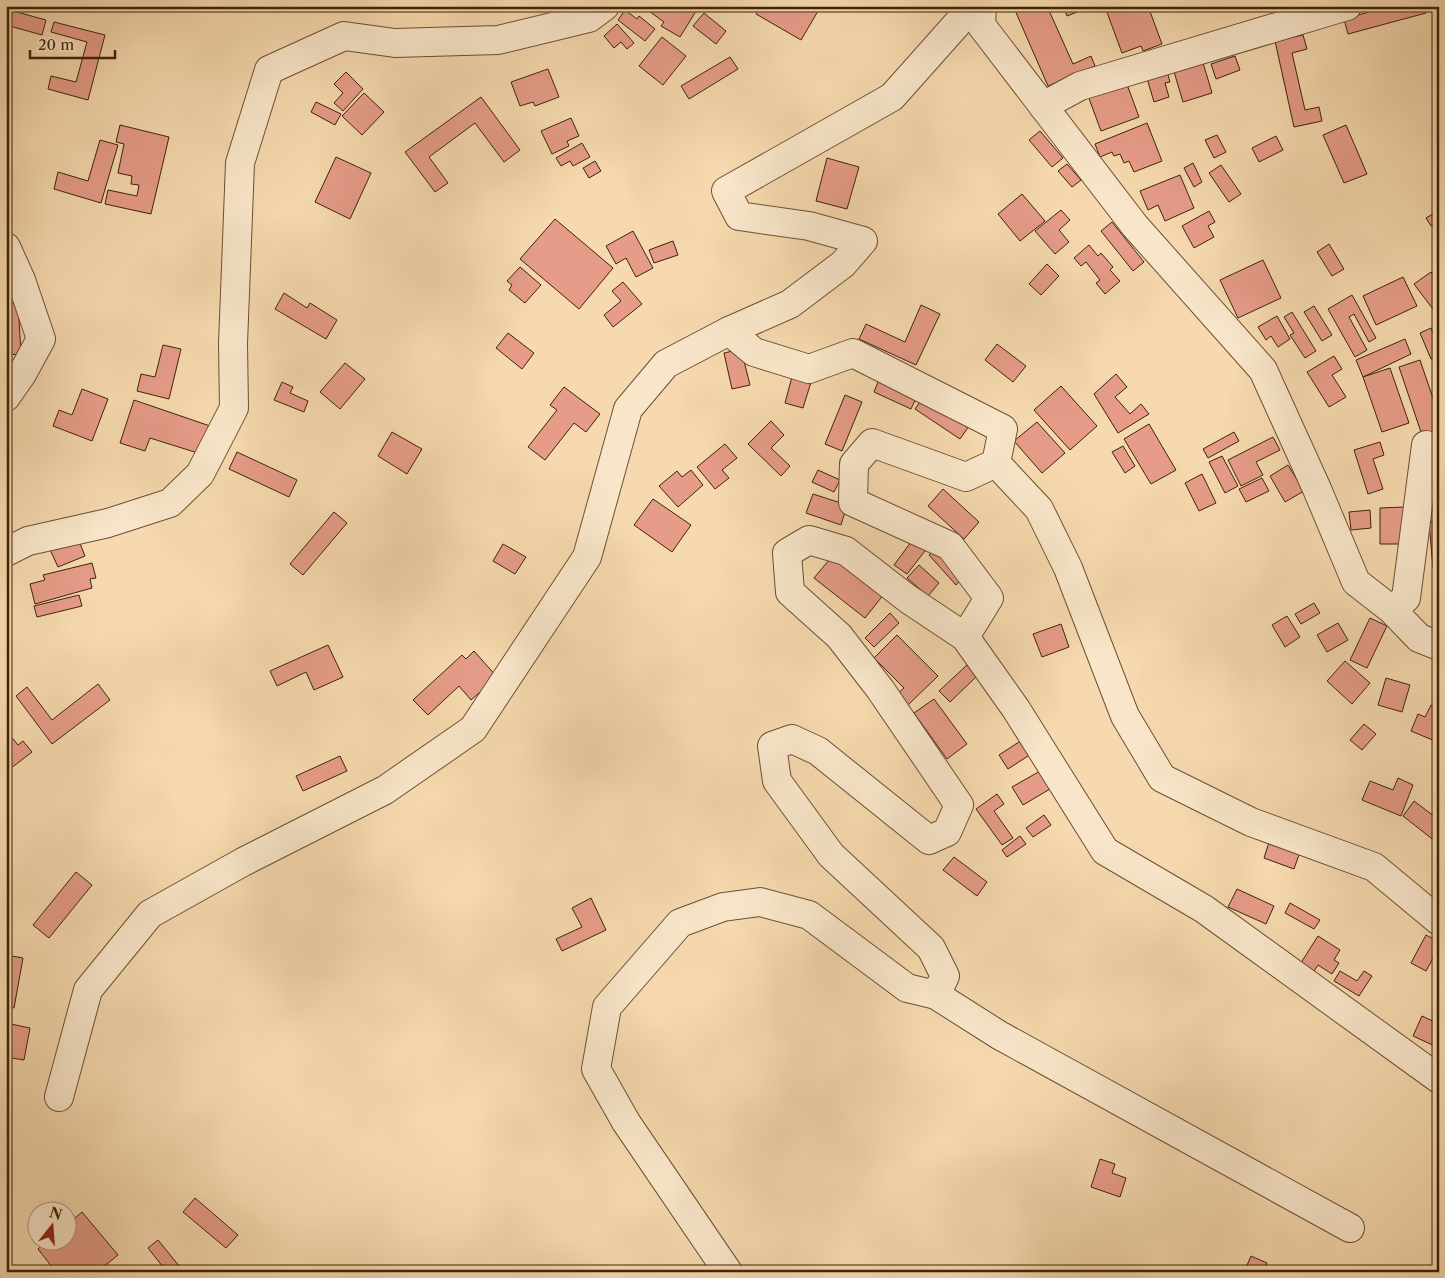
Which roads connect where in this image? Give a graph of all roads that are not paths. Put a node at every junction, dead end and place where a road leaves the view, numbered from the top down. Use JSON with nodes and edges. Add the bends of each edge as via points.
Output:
{"nodes":[{"id":1,"x":605,"y":6,"type":"edge"},
{"id":2,"x":973,"y":6,"type":"edge"},
{"id":3,"x":982,"y":6,"type":"edge"},
{"id":4,"x":1347,"y":6,"type":"edge"},
{"id":5,"x":1043,"y":106,"type":"junction"},
{"id":6,"x":6,"y":247,"type":"edge"},
{"id":7,"x":729,"y":331,"type":"junction"},
{"id":8,"x":6,"y":397,"type":"edge"},
{"id":9,"x":1426,"y":445,"type":"dead end"},
{"id":10,"x":996,"y":463,"type":"junction"},
{"id":11,"x":6,"y":552,"type":"edge"},
{"id":12,"x":1392,"y":610,"type":"junction"},
{"id":13,"x":965,"y":637,"type":"junction"},
{"id":14,"x":1439,"y":646,"type":"edge"},
{"id":15,"x":1439,"y":921,"type":"edge"},
{"id":16,"x":936,"y":995,"type":"junction"},
{"id":17,"x":1439,"y":1079,"type":"edge"},
{"id":18,"x":59,"y":1097,"type":"dead end"},
{"id":19,"x":1350,"y":1228,"type":"dead end"},
{"id":20,"x":728,"y":1272,"type":"edge"}],
"edges":[{"from":1,"to":11,"type":"street","via":[[589,18],[498,40],[395,43],[344,36],[269,70],[240,163],[233,344],[234,408],[200,474],[170,503],[108,523],[28,540]]},
{"from":2,"to":7,"type":"street","via":[[892,97],[726,191],[739,216],[809,226],[863,241],[843,264],[790,304]]},
{"from":3,"to":5,"type":"street","via":[[981,25]]},
{"from":4,"to":5,"type":"street","via":[[1080,86]]},
{"from":5,"to":12,"type":"street","via":[[1135,226],[1263,370],[1356,582]]},
{"from":6,"to":8,"type":"street","via":[[41,339]]},
{"from":7,"to":10,"type":"street","via":[[754,352],[809,369],[853,353],[1003,429]]},
{"from":7,"to":18,"type":"street","via":[[666,364],[628,409],[587,557],[473,729],[385,790],[243,862],[150,914],[88,990]]},
{"from":9,"to":12,"type":"street","via":[[1406,598]]},
{"from":10,"to":13,"type":"street","via":[[966,477],[872,443],[854,464],[853,502],[950,546],[989,598]]},
{"from":10,"to":15,"type":"street","via":[[1039,509],[1068,568],[1125,716],[1162,778],[1251,822],[1374,867]]},
{"from":12,"to":14,"type":"street","via":[[1419,638]]},
{"from":13,"to":16,"type":"street","via":[[908,599],[846,551],[809,540],[787,553],[790,592],[839,636],[880,689],[959,805],[947,832],[929,840],[818,751],[792,739],[772,746],[777,781],[831,855],[931,948],[945,976]]},
{"from":13,"to":17,"type":"street","via":[[1016,709],[1105,851],[1204,909]]},
{"from":16,"to":19,"type":"street","via":[[999,1035]]},
{"from":16,"to":20,"type":"street","via":[[906,988],[809,915],[760,902],[723,907],[680,923],[607,1006],[596,1070],[626,1122]]}]}
